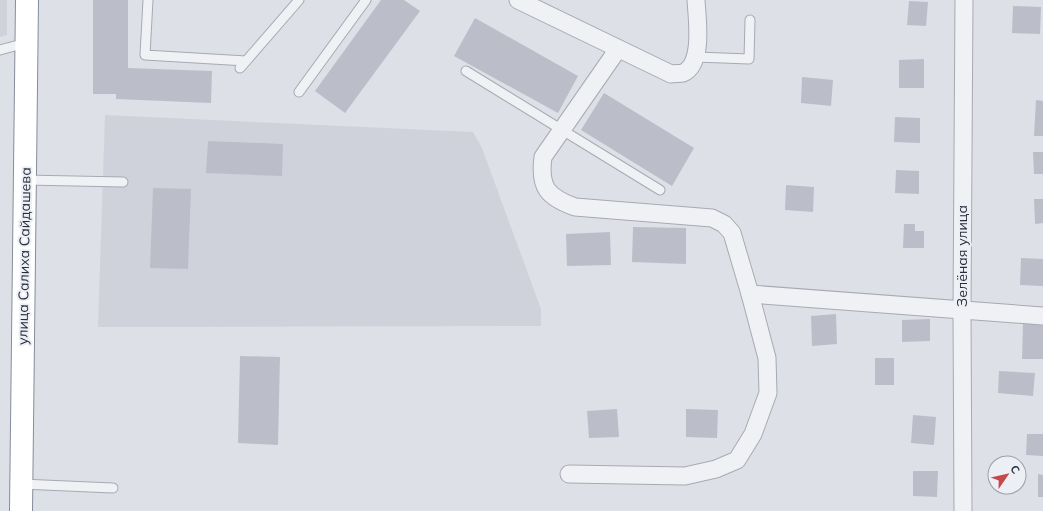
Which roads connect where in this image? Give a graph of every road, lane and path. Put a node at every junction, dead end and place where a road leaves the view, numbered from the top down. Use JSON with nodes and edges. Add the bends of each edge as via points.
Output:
{"nodes":[{"id":1,"x":27,"y":0,"type":"edge"},
{"id":2,"x":148,"y":0,"type":"edge"},
{"id":3,"x":299,"y":0,"type":"edge"},
{"id":4,"x":366,"y":0,"type":"edge"},
{"id":5,"x":518,"y":0,"type":"edge"},
{"id":6,"x":696,"y":0,"type":"edge"},
{"id":7,"x":964,"y":0,"type":"edge"},
{"id":8,"x":750,"y":20,"type":"dead end"},
{"id":9,"x":26,"y":43,"type":"junction"},
{"id":10,"x":618,"y":49,"type":"junction"},
{"id":11,"x":0,"y":50,"type":"edge"},
{"id":12,"x":696,"y":57,"type":"junction"},
{"id":13,"x":466,"y":71,"type":"dead end"},
{"id":14,"x":299,"y":92,"type":"dead end"},
{"id":15,"x":562,"y":130,"type":"junction"},
{"id":16,"x":25,"y":180,"type":"junction"},
{"id":17,"x":123,"y":182,"type":"dead end"},
{"id":18,"x":660,"y":190,"type":"dead end"},
{"id":19,"x":750,"y":294,"type":"junction"},
{"id":20,"x":962,"y":310,"type":"junction"},
{"id":21,"x":1043,"y":316,"type":"edge"},
{"id":22,"x":569,"y":474,"type":"dead end"},
{"id":23,"x":21,"y":484,"type":"junction"},
{"id":24,"x":113,"y":488,"type":"dead end"},
{"id":25,"x":21,"y":511,"type":"edge"},
{"id":26,"x":963,"y":511,"type":"edge"}],
"edges":[{"from":1,"to":9,"type":"highway","name":"улица Салиха Сайдашева"},
{"from":2,"to":3,"type":"lane","via":[[145,55],[243,64]]},
{"from":4,"to":14,"type":"lane"},
{"from":5,"to":10,"type":"street"},
{"from":6,"to":12,"type":"street"},
{"from":7,"to":20,"type":"street","name":"Зелёная улица"},
{"from":8,"to":12,"type":"lane","via":[[749,59]]},
{"from":9,"to":11,"type":"lane"},
{"from":9,"to":16,"type":"highway","name":"улица Салиха Сайдашева"},
{"from":10,"to":12,"type":"street","via":[[671,74],[683,73],[690,68]]},
{"from":10,"to":15,"type":"street"},
{"from":13,"to":15,"type":"lane"},
{"from":15,"to":18,"type":"lane"},
{"from":15,"to":19,"type":"street","via":[[543,157],[541,174],[547,191],[559,201],[575,207],[712,218],[724,224],[732,233]]},
{"from":16,"to":17,"type":"lane"},
{"from":16,"to":23,"type":"highway","name":"улица Салиха Сайдашева"},
{"from":19,"to":20,"type":"street"},
{"from":19,"to":22,"type":"street","via":[[767,358],[768,393],[753,434],[737,460],[716,469],[685,476]]},
{"from":20,"to":21,"type":"street"},
{"from":20,"to":26,"type":"street","name":"Зелёная улица"},
{"from":23,"to":24,"type":"lane"},
{"from":23,"to":25,"type":"highway","name":"улица Салиха Сайдашева"}]}
